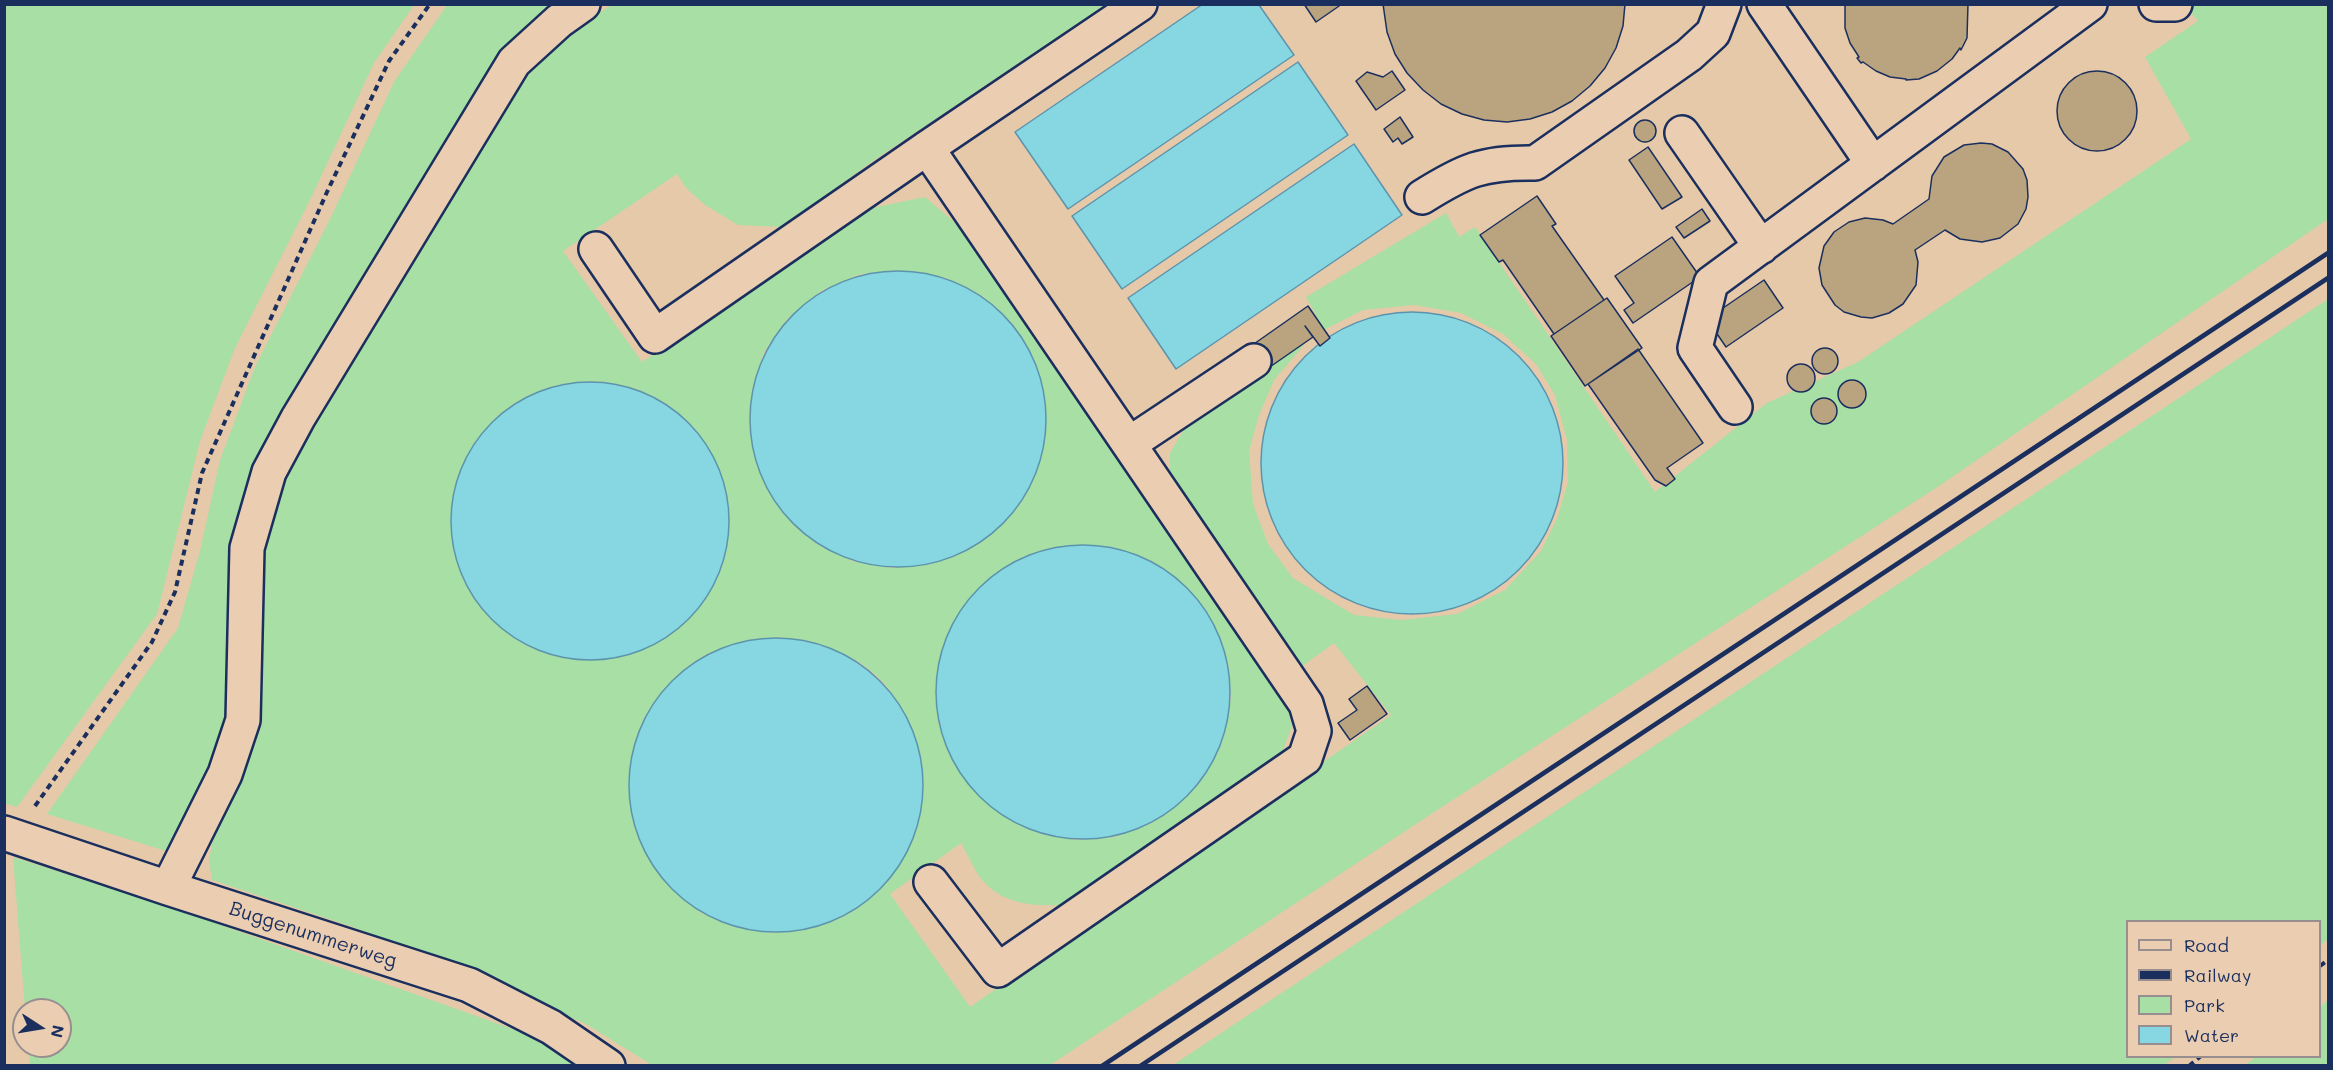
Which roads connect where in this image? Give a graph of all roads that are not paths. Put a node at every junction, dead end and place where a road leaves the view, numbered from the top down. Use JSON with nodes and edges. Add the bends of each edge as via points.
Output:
{"nodes":[{"id":1,"x":583,"y":4,"type":"edge"},
{"id":2,"x":1140,"y":4,"type":"edge"},
{"id":3,"x":1724,"y":4,"type":"edge"},
{"id":4,"x":1764,"y":4,"type":"edge"},
{"id":5,"x":2090,"y":4,"type":"edge"},
{"id":6,"x":2156,"y":4,"type":"edge"},
{"id":7,"x":2175,"y":4,"type":"edge"},
{"id":8,"x":1682,"y":133,"type":"dead end"},
{"id":9,"x":927,"y":148,"type":"junction"},
{"id":10,"x":1873,"y":164,"type":"junction"},
{"id":11,"x":1422,"y":197,"type":"dead end"},
{"id":12,"x":1761,"y":247,"type":"junction"},
{"id":13,"x":596,"y":249,"type":"dead end"},
{"id":14,"x":1254,"y":361,"type":"dead end"},
{"id":15,"x":1736,"y":407,"type":"dead end"},
{"id":16,"x":1129,"y":444,"type":"junction"},
{"id":17,"x":9,"y":834,"type":"edge"},
{"id":18,"x":931,"y":882,"type":"dead end"},
{"id":19,"x":168,"y":888,"type":"junction"},
{"id":20,"x":608,"y":1065,"type":"edge"}],
"edges":[{"from":1,"to":19,"type":"street","via":[[514,62],[269,472],[247,548],[243,720],[225,774]]},
{"from":2,"to":9,"type":"street"},
{"from":3,"to":11,"type":"street","via":[[1713,33],[1689,55],[1535,163],[1469,170]]},
{"from":4,"to":10,"type":"street"},
{"from":5,"to":10,"type":"street"},
{"from":6,"to":7,"type":"street"},
{"from":8,"to":12,"type":"street"},
{"from":9,"to":13,"type":"street","via":[[655,336]]},
{"from":9,"to":16,"type":"street"},
{"from":10,"to":12,"type":"street"},
{"from":12,"to":15,"type":"street","via":[[1711,283],[1695,348]]},
{"from":14,"to":16,"type":"street"},
{"from":16,"to":18,"type":"street","via":[[1306,704],[1314,731],[1305,758],[998,970]]},
{"from":17,"to":19,"type":"street","name":"Buggenummerweg"},
{"from":19,"to":20,"type":"street","name":"Buggenummerweg","via":[[469,985],[551,1027]]}]}
